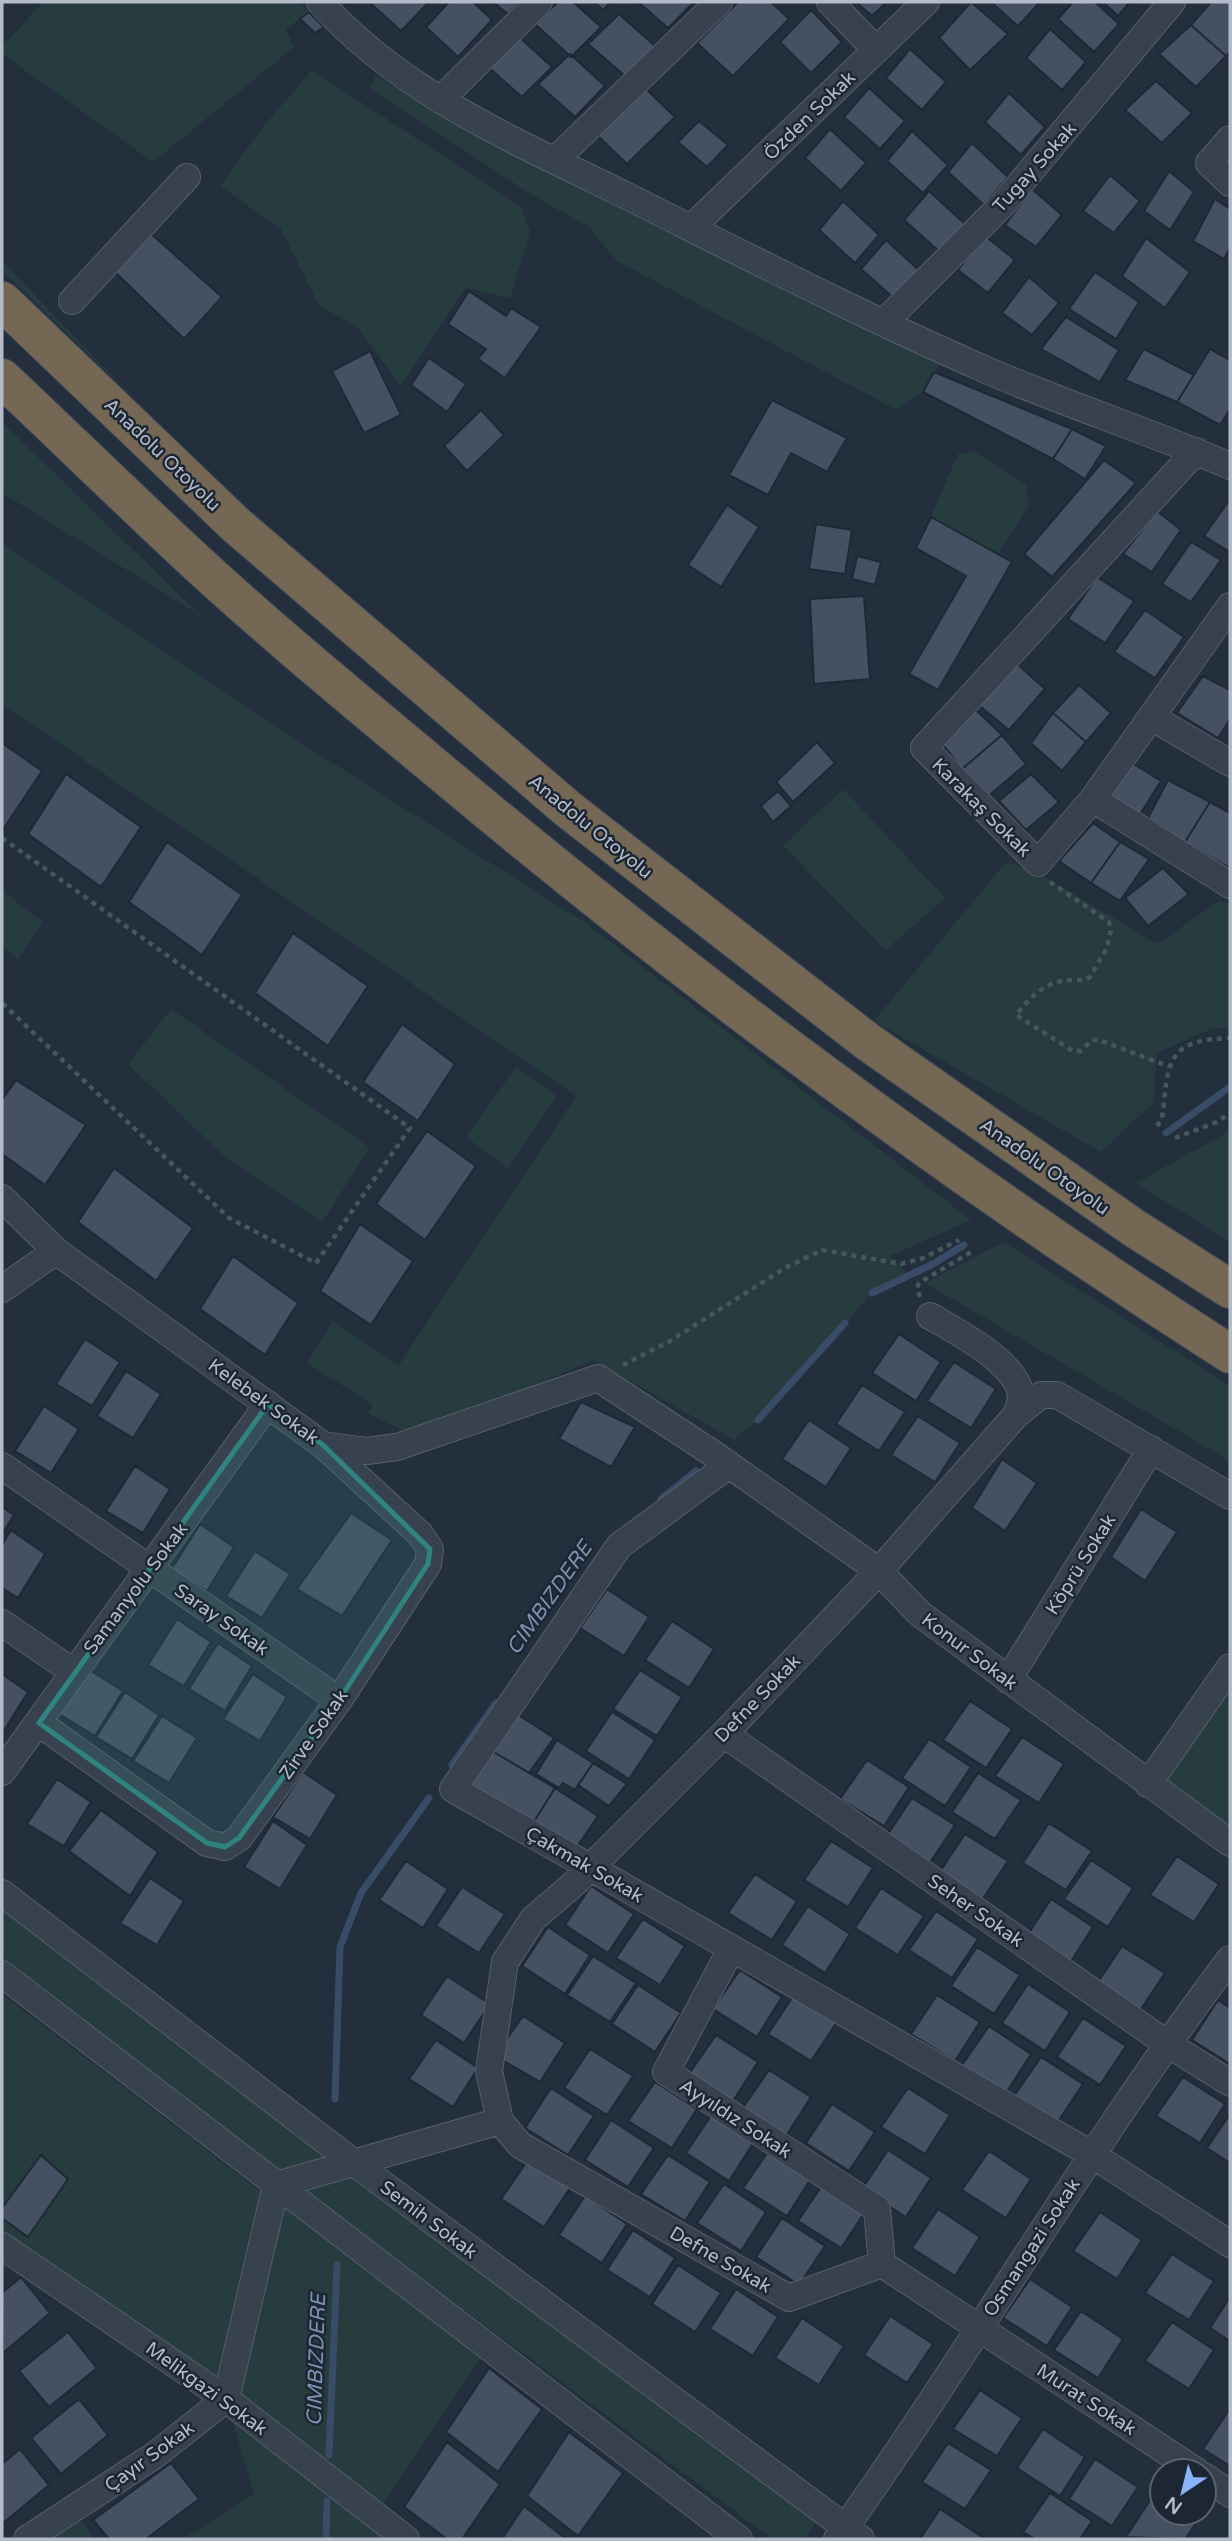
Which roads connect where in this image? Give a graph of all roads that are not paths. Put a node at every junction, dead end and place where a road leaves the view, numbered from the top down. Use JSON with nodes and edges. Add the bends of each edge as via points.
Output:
{"nodes":[{"id":1,"x":539,"y":2,"type":"edge"},
{"id":2,"x":719,"y":2,"type":"edge"},
{"id":3,"x":830,"y":2,"type":"edge"},
{"id":4,"x":926,"y":2,"type":"edge"},
{"id":5,"x":1172,"y":2,"type":"edge"},
{"id":6,"x":333,"y":15,"type":"edge"},
{"id":7,"x":876,"y":50,"type":"junction"},
{"id":8,"x":440,"y":100,"type":"junction"},
{"id":9,"x":1230,"y":139,"type":"edge"},
{"id":10,"x":555,"y":160,"type":"junction"},
{"id":11,"x":187,"y":177,"type":"dead end"},
{"id":12,"x":1230,"y":183,"type":"edge"},
{"id":13,"x":691,"y":228,"type":"junction"},
{"id":14,"x":2,"y":301,"type":"edge"},
{"id":15,"x":72,"y":301,"type":"dead end"},
{"id":16,"x":884,"y":322,"type":"junction"},
{"id":17,"x":2,"y":378,"type":"edge"},
{"id":18,"x":1196,"y":452,"type":"junction"},
{"id":19,"x":1230,"y":466,"type":"edge"},
{"id":20,"x":1228,"y":614,"type":"edge"},
{"id":21,"x":1152,"y":717,"type":"junction"},
{"id":22,"x":1230,"y":763,"type":"edge"},
{"id":23,"x":1093,"y":799,"type":"junction"},
{"id":24,"x":1230,"y":885,"type":"edge"},
{"id":25,"x":2,"y":1198,"type":"edge"},
{"id":26,"x":56,"y":1251,"type":"junction"},
{"id":27,"x":2,"y":1289,"type":"edge"},
{"id":28,"x":1230,"y":1289,"type":"edge"},
{"id":29,"x":930,"y":1316,"type":"road end"},
{"id":30,"x":1230,"y":1354,"type":"edge"},
{"id":31,"x":268,"y":1404,"type":"junction"},
{"id":32,"x":1016,"y":1415,"type":"junction"},
{"id":33,"x":323,"y":1445,"type":"junction"},
{"id":34,"x":1152,"y":1449,"type":"junction"},
{"id":35,"x":722,"y":1460,"type":"junction"},
{"id":36,"x":2,"y":1466,"type":"edge"},
{"id":37,"x":1230,"y":1496,"type":"edge"},
{"id":38,"x":150,"y":1569,"type":"junction"},
{"id":39,"x":880,"y":1571,"type":"junction"},
{"id":40,"x":2,"y":1623,"type":"edge"},
{"id":41,"x":1230,"y":1667,"type":"edge"},
{"id":42,"x":72,"y":1671,"type":"junction"},
{"id":43,"x":1008,"y":1679,"type":"junction"},
{"id":44,"x":338,"y":1700,"type":"junction"},
{"id":45,"x":39,"y":1723,"type":"junction"},
{"id":46,"x":724,"y":1734,"type":"junction"},
{"id":47,"x":2,"y":1772,"type":"edge"},
{"id":48,"x":1148,"y":1784,"type":"junction"},
{"id":49,"x":1230,"y":1843,"type":"edge"},
{"id":50,"x":590,"y":1867,"type":"junction"},
{"id":51,"x":2,"y":1893,"type":"edge"},
{"id":52,"x":731,"y":1949,"type":"junction"},
{"id":53,"x":1230,"y":1959,"type":"edge"},
{"id":54,"x":2,"y":1974,"type":"edge"},
{"id":55,"x":1167,"y":2043,"type":"junction"},
{"id":56,"x":1230,"y":2083,"type":"edge"},
{"id":57,"x":500,"y":2121,"type":"junction"},
{"id":58,"x":1091,"y":2154,"type":"junction"},
{"id":59,"x":353,"y":2162,"type":"junction"},
{"id":60,"x":276,"y":2185,"type":"junction"},
{"id":61,"x":1230,"y":2244,"type":"edge"},
{"id":62,"x":2,"y":2246,"type":"edge"},
{"id":63,"x":882,"y":2264,"type":"junction"},
{"id":64,"x":979,"y":2327,"type":"junction"},
{"id":65,"x":226,"y":2399,"type":"junction"},
{"id":66,"x":1175,"y":2457,"type":"edge"},
{"id":67,"x":848,"y":2535,"type":"edge"},
{"id":68,"x":27,"y":2539,"type":"edge"},
{"id":69,"x":406,"y":2539,"type":"edge"},
{"id":70,"x":739,"y":2539,"type":"edge"}],
"edges":[{"from":1,"to":8,"type":"street"},
{"from":2,"to":10,"type":"street"},
{"from":3,"to":7,"type":"street"},
{"from":4,"to":7,"type":"street","name":"Özden Sokak"},
{"from":5,"to":16,"type":"street","name":"Tugay Sokak","via":[[1003,204]]},
{"from":6,"to":8,"type":"street","via":[[393,70]]},
{"from":7,"to":13,"type":"street","name":"Özden Sokak"},
{"from":8,"to":10,"type":"street"},
{"from":9,"to":12,"type":"street","via":[[1209,163]]},
{"from":10,"to":13,"type":"street"},
{"from":11,"to":15,"type":"street"},
{"from":13,"to":16,"type":"street"},
{"from":14,"to":28,"type":"highway","name":"Anadolu Otoyolu","via":[[236,525],[569,810],[868,1042]]},
{"from":16,"to":18,"type":"street","via":[[985,369]]},
{"from":17,"to":30,"type":"highway","via":[[209,573],[537,853],[663,954],[965,1177]]},
{"from":18,"to":19,"type":"street"},
{"from":18,"to":23,"type":"street","name":"Karakaş Sokak","via":[[924,748],[1038,863]]},
{"from":20,"to":21,"type":"street","name":"Karakaş Sokak"},
{"from":21,"to":22,"type":"street"},
{"from":21,"to":23,"type":"street","name":"Karakaş Sokak"},
{"from":23,"to":24,"type":"street"},
{"from":25,"to":26,"type":"street","name":"Kelebek Sokak"},
{"from":26,"to":27,"type":"street"},
{"from":26,"to":31,"type":"street","name":"Kelebek Sokak"},
{"from":29,"to":32,"type":"street","via":[[977,1343],[1009,1372],[1021,1398]]},
{"from":31,"to":33,"type":"street","name":"Kelebek Sokak"},
{"from":31,"to":38,"type":"street","name":"Samanyolu Sokak"},
{"from":32,"to":34,"type":"street","via":[[1041,1395],[1057,1395]]},
{"from":32,"to":39,"type":"street","name":"Defne Sokak"},
{"from":33,"to":35,"type":"street","name":"Kelebek Sokak","via":[[367,1451],[397,1447],[598,1378]]},
{"from":33,"to":44,"type":"street","name":"Zirve Sokak","via":[[420,1534],[430,1549],[428,1564]]},
{"from":34,"to":37,"type":"street"},
{"from":34,"to":43,"type":"street","name":"Köprü Sokak"},
{"from":35,"to":39,"type":"street","name":"Konur Sokak"},
{"from":35,"to":50,"type":"street","name":"Çakmak Sokak","via":[[619,1546],[453,1789]]},
{"from":36,"to":38,"type":"street","name":"Saray Sokak"},
{"from":38,"to":42,"type":"street","name":"Samanyolu Sokak"},
{"from":38,"to":44,"type":"street","name":"Saray Sokak"},
{"from":39,"to":43,"type":"street","name":"Konur Sokak","via":[[919,1613]]},
{"from":39,"to":46,"type":"street","name":"Defne Sokak"},
{"from":40,"to":42,"type":"street"},
{"from":41,"to":48,"type":"street"},
{"from":42,"to":45,"type":"street","name":"Samanyolu Sokak"},
{"from":43,"to":48,"type":"street","name":"Konur Sokak"},
{"from":44,"to":45,"type":"street","name":"Zirve Sokak","via":[[239,1838],[225,1847],[207,1843]]},
{"from":45,"to":47,"type":"street","name":"Samanyolu Sokak"},
{"from":46,"to":50,"type":"street","name":"Defne Sokak"},
{"from":46,"to":55,"type":"street","name":"Seher Sokak"},
{"from":48,"to":49,"type":"street","name":"Konur Sokak"},
{"from":50,"to":52,"type":"street","name":"Çakmak Sokak"},
{"from":50,"to":57,"type":"street","name":"Defne Sokak","via":[[533,1919],[505,1962],[489,2071]]},
{"from":51,"to":59,"type":"street","name":"Semih Sokak"},
{"from":52,"to":58,"type":"street","name":"Çakmak Sokak"},
{"from":52,"to":63,"type":"street","name":"Ayyıldız Sokak","via":[[666,2072],[877,2209]]},
{"from":53,"to":55,"type":"street","name":"Osmangazi Sokak"},
{"from":54,"to":60,"type":"street"},
{"from":55,"to":56,"type":"street","name":"Seher Sokak"},
{"from":55,"to":58,"type":"street","name":"Osmangazi Sokak"},
{"from":57,"to":59,"type":"street"},
{"from":57,"to":63,"type":"street","name":"Defne Sokak","via":[[520,2145],[789,2298]]},
{"from":58,"to":61,"type":"street","name":"Çakmak Sokak"},
{"from":58,"to":64,"type":"street","name":"Osmangazi Sokak"},
{"from":59,"to":60,"type":"street"},
{"from":59,"to":67,"type":"street","name":"Semih Sokak"},
{"from":60,"to":65,"type":"street"},
{"from":60,"to":70,"type":"street"},
{"from":62,"to":65,"type":"street","name":"Melikgazi Sokak"},
{"from":63,"to":64,"type":"street","name":"Murat Sokak"},
{"from":64,"to":66,"type":"street","name":"Murat Sokak"},
{"from":64,"to":67,"type":"street","name":"Osmangazi Sokak"},
{"from":65,"to":68,"type":"street","name":"Çayır Sokak","via":[[155,2455]]},
{"from":65,"to":69,"type":"street","name":"Melikgazi Sokak"}]}
